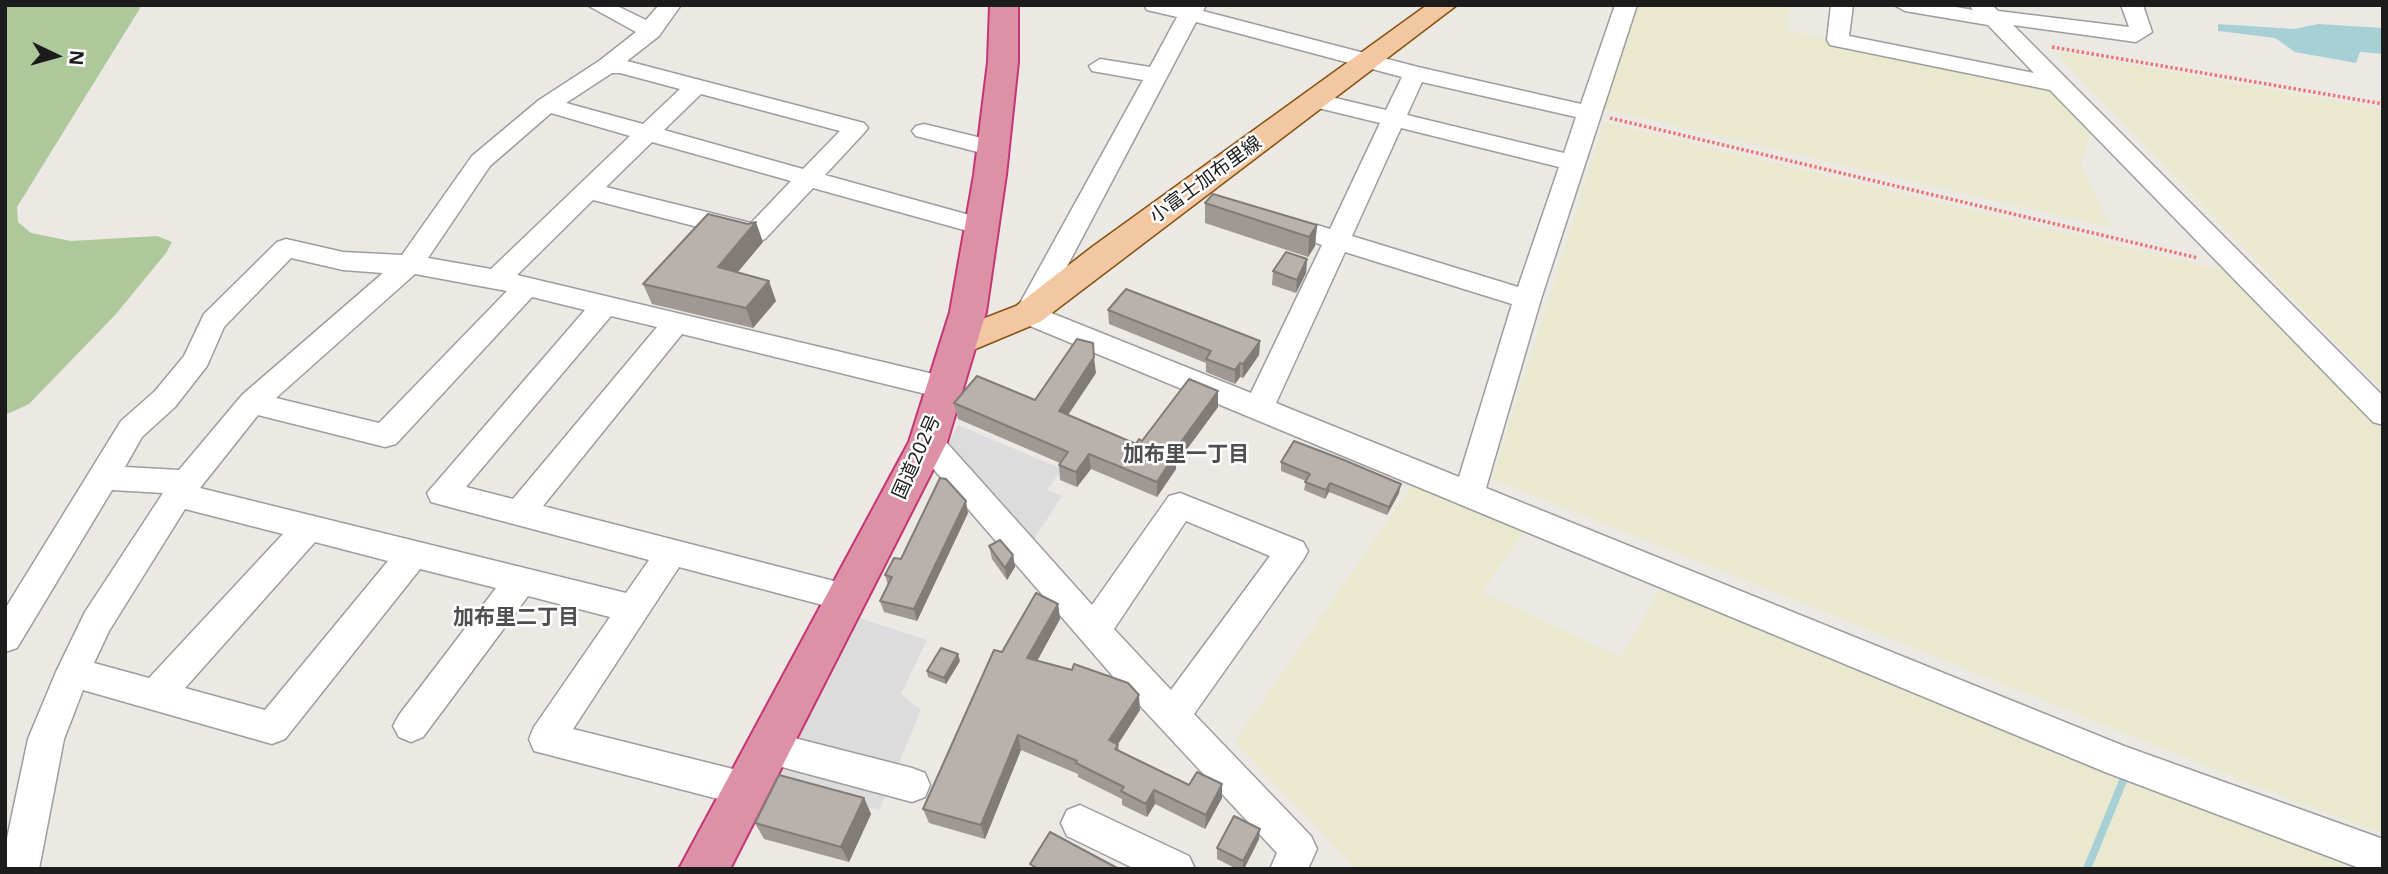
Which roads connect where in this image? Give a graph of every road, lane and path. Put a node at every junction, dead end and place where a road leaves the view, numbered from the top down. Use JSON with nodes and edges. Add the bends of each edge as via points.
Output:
{"nodes":[{"id":1,"x":598,"y":5,"type":"edge"},
{"id":2,"x":670,"y":5,"type":"edge"},
{"id":3,"x":1004,"y":5,"type":"edge"},
{"id":4,"x":1155,"y":5,"type":"edge"},
{"id":5,"x":1444,"y":5,"type":"edge"},
{"id":6,"x":1842,"y":5,"type":"edge"},
{"id":7,"x":1905,"y":5,"type":"edge"},
{"id":8,"x":2132,"y":5,"type":"edge"},
{"id":9,"x":1621,"y":6,"type":"edge"},
{"id":10,"x":1192,"y":10,"type":"edge"},
{"id":11,"x":1988,"y":14,"type":"edge"},
{"id":12,"x":651,"y":31,"type":"junction"},
{"id":13,"x":2013,"y":41,"type":"junction"},
{"id":14,"x":1371,"y":62,"type":"junction"},
{"id":15,"x":607,"y":66,"type":"junction"},
{"id":16,"x":1101,"y":66,"type":"dead end"},
{"id":17,"x":1415,"y":73,"type":"junction"},
{"id":18,"x":1157,"y":75,"type":"junction"},
{"id":19,"x":2060,"y":85,"type":"junction"},
{"id":20,"x":696,"y":86,"type":"junction"},
{"id":21,"x":1314,"y":100,"type":"junction"},
{"id":22,"x":547,"y":104,"type":"junction"},
{"id":23,"x":2383,"y":104,"type":"edge"},
{"id":24,"x":1589,"y":113,"type":"junction"},
{"id":25,"x":1394,"y":120,"type":"junction"},
{"id":26,"x":924,"y":131,"type":"dead end"},
{"id":27,"x":647,"y":133,"type":"junction"},
{"id":28,"x":993,"y":148,"type":"junction"},
{"id":29,"x":1573,"y":163,"type":"junction"},
{"id":30,"x":809,"y":178,"type":"junction"},
{"id":31,"x":589,"y":191,"type":"junction"},
{"id":32,"x":982,"y":227,"type":"junction"},
{"id":33,"x":1299,"y":228,"type":"edge"},
{"id":34,"x":1336,"y":239,"type":"junction"},
{"id":35,"x":410,"y":264,"type":"junction"},
{"id":36,"x":2239,"y":268,"type":"junction"},
{"id":37,"x":497,"y":279,"type":"junction"},
{"id":38,"x":527,"y":286,"type":"junction"},
{"id":39,"x":1527,"y":299,"type":"junction"},
{"id":40,"x":604,"y":306,"type":"junction"},
{"id":41,"x":1028,"y":314,"type":"junction"},
{"id":42,"x":676,"y":324,"type":"junction"},
{"id":43,"x":961,"y":341,"type":"junction"},
{"id":44,"x":946,"y":388,"type":"junction"},
{"id":45,"x":1262,"y":401,"type":"junction"},
{"id":46,"x":252,"y":403,"type":"junction"},
{"id":47,"x":2383,"y":414,"type":"edge"},
{"id":48,"x":928,"y":442,"type":"junction"},
{"id":49,"x":104,"y":478,"type":"junction"},
{"id":50,"x":1471,"y":486,"type":"junction"},
{"id":51,"x":183,"y":489,"type":"junction"},
{"id":52,"x":519,"y":513,"type":"junction"},
{"id":53,"x":309,"y":527,"type":"junction"},
{"id":54,"x":672,"y":552,"type":"junction"},
{"id":55,"x":413,"y":554,"type":"junction"},
{"id":56,"x":521,"y":581,"type":"junction"},
{"id":57,"x":849,"y":598,"type":"junction"},
{"id":58,"x":634,"y":609,"type":"junction"},
{"id":59,"x":1094,"y":630,"type":"junction"},
{"id":60,"x":5,"y":638,"type":"edge"},
{"id":61,"x":73,"y":672,"type":"junction"},
{"id":62,"x":156,"y":695,"type":"junction"},
{"id":63,"x":1172,"y":716,"type":"junction"},
{"id":64,"x":411,"y":726,"type":"dead end"},
{"id":65,"x":767,"y":747,"type":"junction"},
{"id":66,"x":912,"y":785,"type":"dead end"},
{"id":67,"x":745,"y":789,"type":"junction"},
{"id":68,"x":1080,"y":823,"type":"dead end"},
{"id":69,"x":2383,"y":858,"type":"edge"},
{"id":70,"x":20,"y":869,"type":"edge"},
{"id":71,"x":704,"y":869,"type":"edge"},
{"id":72,"x":1176,"y":869,"type":"edge"},
{"id":73,"x":1289,"y":869,"type":"edge"}],
"edges":[{"from":1,"to":12,"type":"street"},
{"from":2,"to":12,"type":"street"},
{"from":3,"to":28,"type":"highway","name":"国道202号"},
{"from":4,"to":10,"type":"street"},
{"from":5,"to":14,"type":"main road","name":"小富士加布里線"},
{"from":6,"to":19,"type":"street","via":[[1838,40]]},
{"from":7,"to":11,"type":"street"},
{"from":8,"to":11,"type":"street","via":[[2141,32],[2136,36]]},
{"from":9,"to":24,"type":"street"},
{"from":10,"to":14,"type":"street"},
{"from":10,"to":18,"type":"street"},
{"from":11,"to":13,"type":"street"},
{"from":12,"to":15,"type":"street"},
{"from":13,"to":19,"type":"street"},
{"from":13,"to":23,"type":"path"},
{"from":14,"to":17,"type":"street"},
{"from":14,"to":21,"type":"main road","name":"小富士加布里線"},
{"from":15,"to":20,"type":"street"},
{"from":15,"to":22,"type":"street"},
{"from":16,"to":18,"type":"street"},
{"from":17,"to":24,"type":"street"},
{"from":17,"to":25,"type":"street"},
{"from":18,"to":41,"type":"street"},
{"from":19,"to":36,"type":"street"},
{"from":20,"to":27,"type":"street"},
{"from":20,"to":30,"type":"street","via":[[856,128]]},
{"from":21,"to":25,"type":"street"},
{"from":21,"to":41,"type":"main road","name":"小富士加布里線","via":[[1198,198]]},
{"from":22,"to":27,"type":"street"},
{"from":22,"to":35,"type":"street","via":[[481,161]]},
{"from":24,"to":29,"type":"street"},
{"from":24,"to":36,"type":"path"},
{"from":25,"to":29,"type":"street"},
{"from":25,"to":34,"type":"street"},
{"from":26,"to":28,"type":"street"},
{"from":27,"to":30,"type":"street"},
{"from":27,"to":31,"type":"street"},
{"from":28,"to":32,"type":"highway","name":"国道202号"},
{"from":29,"to":39,"type":"street"},
{"from":30,"to":31,"type":"street","via":[[756,233]]},
{"from":30,"to":32,"type":"street"},
{"from":31,"to":37,"type":"street"},
{"from":32,"to":43,"type":"highway","name":"国道202号"},
{"from":33,"to":34,"type":"street"},
{"from":34,"to":39,"type":"street"},
{"from":34,"to":45,"type":"street"},
{"from":35,"to":37,"type":"street"},
{"from":35,"to":46,"type":"street"},
{"from":35,"to":49,"type":"street","via":[[370,264],[286,248],[214,321],[197,359],[165,399],[131,429]]},
{"from":36,"to":47,"type":"street"},
{"from":37,"to":38,"type":"street"},
{"from":38,"to":40,"type":"street"},
{"from":38,"to":46,"type":"street","via":[[385,436]]},
{"from":39,"to":50,"type":"street"},
{"from":40,"to":42,"type":"street"},
{"from":40,"to":52,"type":"street","via":[[442,493]]},
{"from":41,"to":43,"type":"main road","name":"小富士加布里線"},
{"from":41,"to":45,"type":"street"},
{"from":42,"to":44,"type":"street"},
{"from":42,"to":52,"type":"street"},
{"from":43,"to":44,"type":"highway","name":"国道202号"},
{"from":44,"to":48,"type":"highway","name":"国道202号"},
{"from":45,"to":50,"type":"street"},
{"from":46,"to":51,"type":"street"},
{"from":48,"to":57,"type":"highway","name":"国道202号"},
{"from":48,"to":59,"type":"street"},
{"from":49,"to":51,"type":"street"},
{"from":49,"to":60,"type":"street"},
{"from":50,"to":69,"type":"street","via":[[2132,765]]},
{"from":51,"to":53,"type":"street"},
{"from":51,"to":61,"type":"street","via":[[110,600]]},
{"from":52,"to":54,"type":"street"},
{"from":53,"to":55,"type":"street"},
{"from":53,"to":62,"type":"street"},
{"from":54,"to":57,"type":"street"},
{"from":54,"to":58,"type":"street"},
{"from":55,"to":56,"type":"street"},
{"from":55,"to":62,"type":"street","via":[[272,727]]},
{"from":56,"to":58,"type":"street"},
{"from":56,"to":64,"type":"street"},
{"from":57,"to":65,"type":"highway","name":"国道202号"},
{"from":58,"to":67,"type":"street","via":[[547,739]]},
{"from":59,"to":63,"type":"street"},
{"from":59,"to":63,"type":"street","via":[[1180,505],[1292,551]]},
{"from":61,"to":62,"type":"street"},
{"from":61,"to":70,"type":"street","via":[[46,739]]},
{"from":63,"to":73,"type":"street","via":[[1298,849]]},
{"from":65,"to":66,"type":"street"},
{"from":65,"to":67,"type":"highway","name":"国道202号"},
{"from":67,"to":71,"type":"highway","name":"国道202号"},
{"from":68,"to":72,"type":"street"}]}
